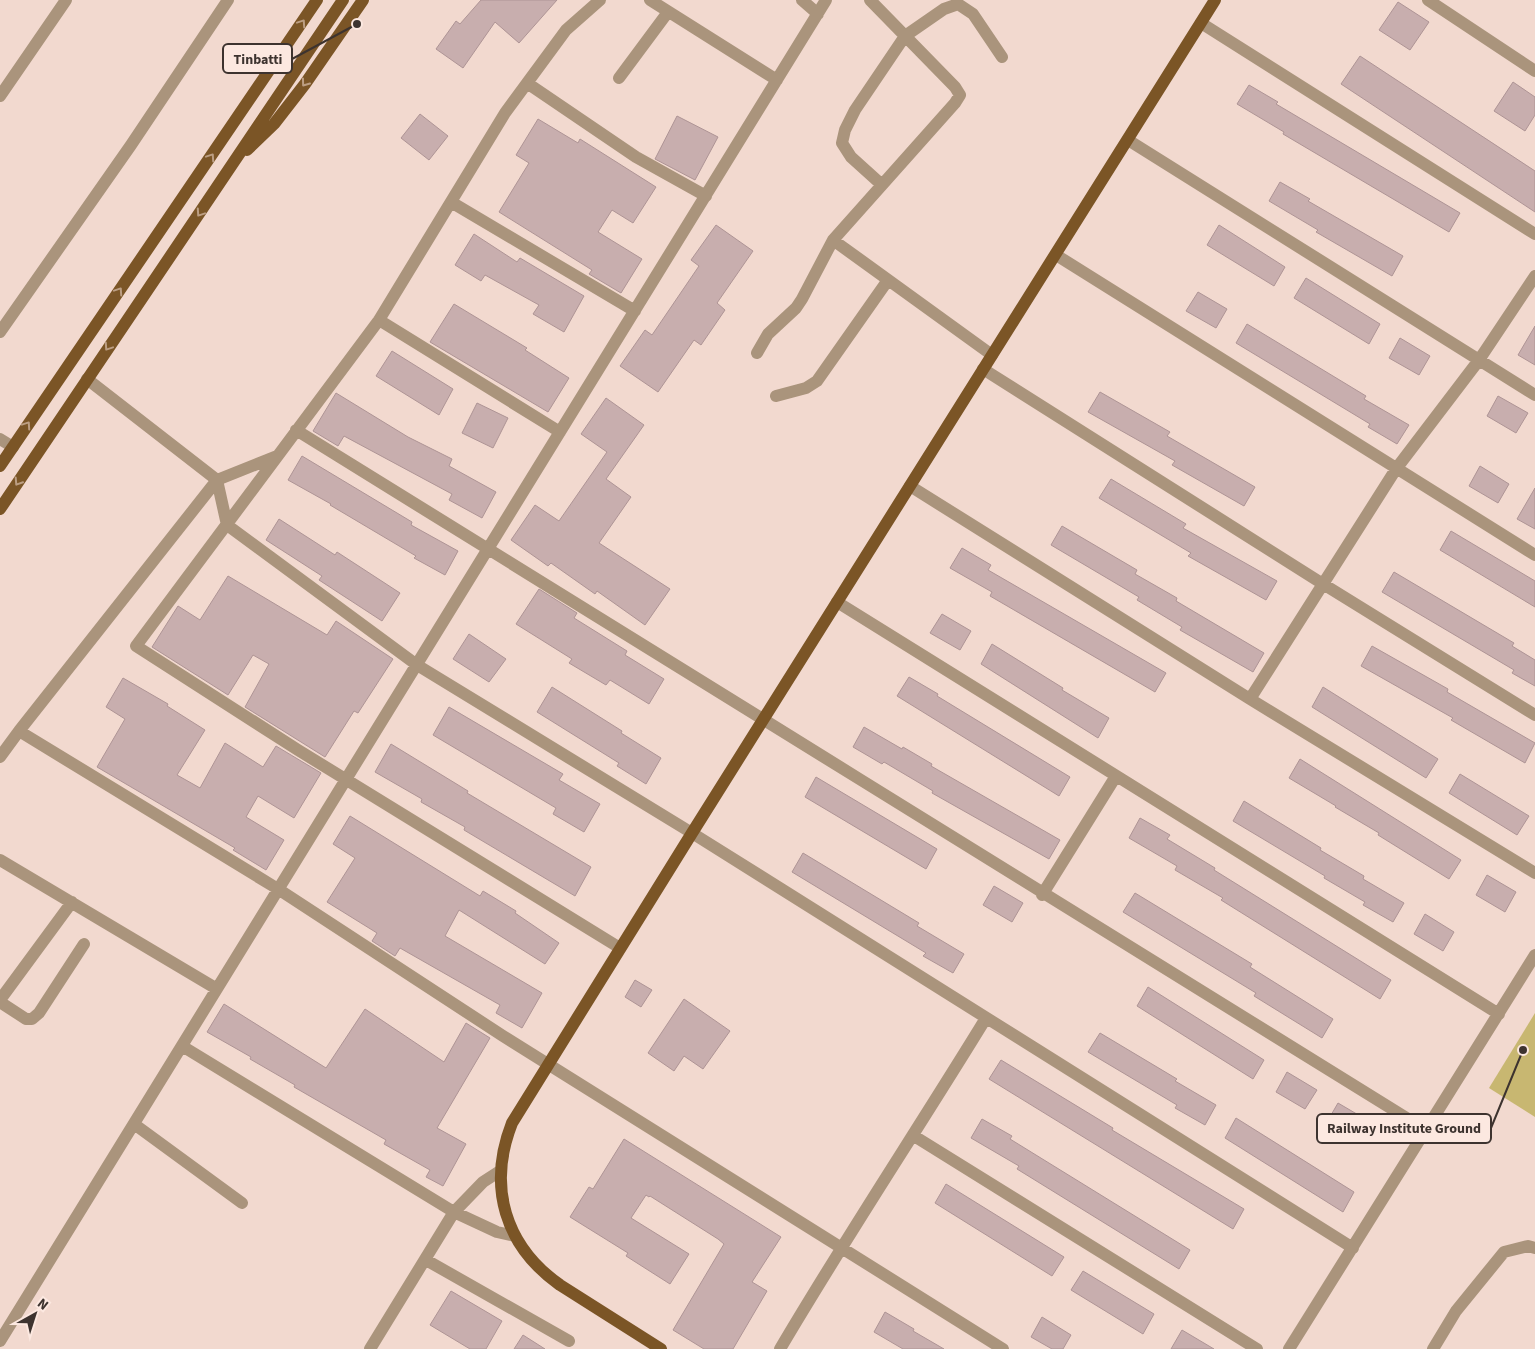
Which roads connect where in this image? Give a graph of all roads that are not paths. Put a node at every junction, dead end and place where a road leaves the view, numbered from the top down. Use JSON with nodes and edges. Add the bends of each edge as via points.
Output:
{"nodes":[{"id":1,"x":66,"y":0,"type":"edge"},
{"id":2,"x":228,"y":0,"type":"edge"},
{"id":3,"x":317,"y":0,"type":"edge"},
{"id":4,"x":344,"y":0,"type":"edge"},
{"id":5,"x":363,"y":0,"type":"edge"},
{"id":6,"x":600,"y":0,"type":"edge"},
{"id":7,"x":650,"y":0,"type":"edge"},
{"id":8,"x":802,"y":0,"type":"edge"},
{"id":9,"x":826,"y":0,"type":"edge"},
{"id":10,"x":870,"y":0,"type":"edge"},
{"id":11,"x":1215,"y":0,"type":"edge"},
{"id":12,"x":1428,"y":0,"type":"edge"},
{"id":13,"x":668,"y":12,"type":"junction"},
{"id":14,"x":818,"y":14,"type":"junction"},
{"id":15,"x":1201,"y":23,"type":"junction"},
{"id":16,"x":905,"y":36,"type":"junction"},
{"id":17,"x":1002,"y":57,"type":"dead end"},
{"id":18,"x":1535,"y":71,"type":"edge"},
{"id":19,"x":619,"y":78,"type":"dead end"},
{"id":20,"x":777,"y":80,"type":"junction"},
{"id":21,"x":527,"y":83,"type":"junction"},
{"id":22,"x":0,"y":96,"type":"edge"},
{"id":23,"x":1128,"y":140,"type":"junction"},
{"id":24,"x":237,"y":158,"type":"junction"},
{"id":25,"x":882,"y":185,"type":"junction"},
{"id":26,"x":706,"y":196,"type":"junction"},
{"id":27,"x":451,"y":202,"type":"junction"},
{"id":28,"x":1535,"y":234,"type":"edge"},
{"id":29,"x":833,"y":240,"type":"junction"},
{"id":30,"x":1056,"y":255,"type":"junction"},
{"id":31,"x":1535,"y":276,"type":"edge"},
{"id":32,"x":888,"y":280,"type":"junction"},
{"id":33,"x":635,"y":311,"type":"junction"},
{"id":34,"x":379,"y":320,"type":"junction"},
{"id":35,"x":0,"y":332,"type":"edge"},
{"id":36,"x":756,"y":353,"type":"dead end"},
{"id":37,"x":992,"y":355,"type":"junction"},
{"id":38,"x":1478,"y":360,"type":"junction"},
{"id":39,"x":983,"y":369,"type":"junction"},
{"id":40,"x":87,"y":379,"type":"junction"},
{"id":41,"x":1535,"y":395,"type":"edge"},
{"id":42,"x":776,"y":396,"type":"dead end"},
{"id":43,"x":296,"y":430,"type":"junction"},
{"id":44,"x":560,"y":432,"type":"junction"},
{"id":45,"x":0,"y":439,"type":"edge"},
{"id":46,"x":13,"y":447,"type":"junction"},
{"id":47,"x":277,"y":456,"type":"junction"},
{"id":48,"x":0,"y":466,"type":"edge"},
{"id":49,"x":1396,"y":469,"type":"junction"},
{"id":50,"x":217,"y":480,"type":"junction"},
{"id":51,"x":910,"y":486,"type":"junction"},
{"id":52,"x":0,"y":509,"type":"edge"},
{"id":53,"x":227,"y":525,"type":"junction"},
{"id":54,"x":488,"y":548,"type":"junction"},
{"id":55,"x":1535,"y":555,"type":"edge"},
{"id":56,"x":1323,"y":584,"type":"junction"},
{"id":57,"x":837,"y":602,"type":"junction"},
{"id":58,"x":417,"y":664,"type":"junction"},
{"id":59,"x":1250,"y":699,"type":"junction"},
{"id":60,"x":1535,"y":715,"type":"edge"},
{"id":61,"x":764,"y":719,"type":"junction"},
{"id":62,"x":19,"y":731,"type":"junction"},
{"id":63,"x":0,"y":757,"type":"edge"},
{"id":64,"x":1116,"y":776,"type":"junction"},
{"id":65,"x":347,"y":779,"type":"junction"},
{"id":66,"x":692,"y":833,"type":"junction"},
{"id":67,"x":0,"y":860,"type":"edge"},
{"id":68,"x":1535,"y":873,"type":"edge"},
{"id":69,"x":278,"y":889,"type":"junction"},
{"id":70,"x":1042,"y":895,"type":"junction"},
{"id":71,"x":72,"y":902,"type":"junction"},
{"id":72,"x":84,"y":944,"type":"dead end"},
{"id":73,"x":620,"y":948,"type":"junction"},
{"id":74,"x":1535,"y":955,"type":"edge"},
{"id":75,"x":217,"y":990,"type":"junction"},
{"id":76,"x":0,"y":1001,"type":"edge"},
{"id":77,"x":1499,"y":1014,"type":"junction"},
{"id":78,"x":986,"y":1018,"type":"junction"},
{"id":79,"x":182,"y":1046,"type":"junction"},
{"id":80,"x":549,"y":1063,"type":"junction"},
{"id":81,"x":134,"y":1124,"type":"junction"},
{"id":82,"x":1426,"y":1130,"type":"junction"},
{"id":83,"x":914,"y":1136,"type":"junction"},
{"id":84,"x":500,"y":1171,"type":"junction"},
{"id":85,"x":242,"y":1204,"type":"dead end"},
{"id":86,"x":454,"y":1212,"type":"junction"},
{"id":87,"x":515,"y":1236,"type":"junction"},
{"id":88,"x":840,"y":1248,"type":"junction"},
{"id":89,"x":1353,"y":1248,"type":"junction"},
{"id":90,"x":1535,"y":1248,"type":"edge"},
{"id":91,"x":426,"y":1260,"type":"junction"},
{"id":92,"x":0,"y":1341,"type":"edge"},
{"id":93,"x":569,"y":1341,"type":"dead end"},
{"id":94,"x":370,"y":1349,"type":"edge"},
{"id":95,"x":662,"y":1349,"type":"edge"},
{"id":96,"x":780,"y":1349,"type":"edge"},
{"id":97,"x":1002,"y":1349,"type":"edge"},
{"id":98,"x":1257,"y":1349,"type":"edge"},
{"id":99,"x":1289,"y":1349,"type":"edge"},
{"id":100,"x":1433,"y":1349,"type":"edge"}],
"edges":[{"from":1,"to":22,"type":"street"},
{"from":2,"to":35,"type":"street"},
{"from":46,"to":3,"type":"main road","one_way":true},
{"from":4,"to":24,"type":"main road"},
{"from":5,"to":24,"type":"main road","one_way":true,"via":[[274,124]]},
{"from":6,"to":21,"type":"street","via":[[566,30]]},
{"from":7,"to":13,"type":"street"},
{"from":8,"to":14,"type":"street"},
{"from":9,"to":14,"type":"street"},
{"from":10,"to":16,"type":"street"},
{"from":11,"to":15,"type":"main road"},
{"from":12,"to":18,"type":"street"},
{"from":13,"to":19,"type":"street"},
{"from":13,"to":20,"type":"street"},
{"from":14,"to":20,"type":"street"},
{"from":15,"to":23,"type":"main road"},
{"from":15,"to":28,"type":"street"},
{"from":16,"to":17,"type":"street","via":[[944,9],[958,4],[973,14]]},
{"from":16,"to":25,"type":"street","via":[[855,110],[842,143],[851,157]]},
{"from":16,"to":25,"type":"street","via":[[960,95]]},
{"from":20,"to":26,"type":"street"},
{"from":21,"to":26,"type":"street","via":[[636,157]]},
{"from":21,"to":27,"type":"street"},
{"from":23,"to":30,"type":"main road"},
{"from":23,"to":38,"type":"street"},
{"from":24,"to":40,"type":"main road","one_way":true},
{"from":25,"to":29,"type":"street"},
{"from":26,"to":33,"type":"street"},
{"from":27,"to":33,"type":"street"},
{"from":27,"to":34,"type":"street"},
{"from":29,"to":32,"type":"street"},
{"from":29,"to":36,"type":"street","via":[[796,308],[768,334]]},
{"from":30,"to":37,"type":"main road"},
{"from":30,"to":49,"type":"street"},
{"from":31,"to":38,"type":"street"},
{"from":32,"to":37,"type":"street"},
{"from":32,"to":42,"type":"street","via":[[817,380],[806,388]]},
{"from":33,"to":44,"type":"street"},
{"from":34,"to":43,"type":"street"},
{"from":34,"to":44,"type":"street"},
{"from":37,"to":39,"type":"main road"},
{"from":38,"to":41,"type":"street"},
{"from":38,"to":49,"type":"street"},
{"from":39,"to":51,"type":"main road"},
{"from":39,"to":56,"type":"street"},
{"from":40,"to":50,"type":"street"},
{"from":40,"to":52,"type":"main road","one_way":true},
{"from":43,"to":47,"type":"street"},
{"from":43,"to":54,"type":"street"},
{"from":44,"to":54,"type":"street"},
{"from":45,"to":46,"type":"street"},
{"from":46,"to":48,"type":"main road"},
{"from":47,"to":50,"type":"street"},
{"from":47,"to":53,"type":"street"},
{"from":49,"to":55,"type":"street"},
{"from":49,"to":56,"type":"street"},
{"from":50,"to":53,"type":"street"},
{"from":50,"to":62,"type":"street"},
{"from":51,"to":57,"type":"main road"},
{"from":51,"to":59,"type":"street"},
{"from":53,"to":58,"type":"street"},
{"from":53,"to":65,"type":"street","via":[[136,646]]},
{"from":54,"to":58,"type":"street"},
{"from":54,"to":61,"type":"street"},
{"from":56,"to":59,"type":"street"},
{"from":56,"to":60,"type":"street"},
{"from":57,"to":61,"type":"main road"},
{"from":57,"to":64,"type":"street"},
{"from":58,"to":65,"type":"street"},
{"from":58,"to":66,"type":"street"},
{"from":59,"to":68,"type":"street"},
{"from":61,"to":66,"type":"main road"},
{"from":61,"to":70,"type":"street"},
{"from":62,"to":63,"type":"street"},
{"from":62,"to":69,"type":"street"},
{"from":64,"to":70,"type":"street"},
{"from":64,"to":77,"type":"street"},
{"from":65,"to":69,"type":"street"},
{"from":65,"to":73,"type":"street"},
{"from":66,"to":73,"type":"main road"},
{"from":66,"to":78,"type":"street"},
{"from":67,"to":71,"type":"street"},
{"from":69,"to":75,"type":"street"},
{"from":69,"to":80,"type":"street"},
{"from":70,"to":82,"type":"street"},
{"from":71,"to":75,"type":"street"},
{"from":71,"to":76,"type":"street"},
{"from":72,"to":76,"type":"street","via":[[32,1019],[26,1019]]},
{"from":73,"to":80,"type":"main road"},
{"from":74,"to":77,"type":"street"},
{"from":75,"to":79,"type":"street"},
{"from":77,"to":82,"type":"street"},
{"from":78,"to":83,"type":"street"},
{"from":78,"to":89,"type":"street"},
{"from":79,"to":81,"type":"street"},
{"from":79,"to":86,"type":"street"},
{"from":80,"to":84,"type":"main road","via":[[512,1123]]},
{"from":80,"to":88,"type":"street"},
{"from":81,"to":85,"type":"street"},
{"from":81,"to":92,"type":"street"},
{"from":82,"to":89,"type":"street"},
{"from":83,"to":88,"type":"street"},
{"from":83,"to":98,"type":"street"},
{"from":84,"to":86,"type":"street","via":[[483,1182]]},
{"from":84,"to":87,"type":"main road","via":[[503,1204]]},
{"from":86,"to":87,"type":"street","via":[[497,1232]]},
{"from":86,"to":91,"type":"street"},
{"from":87,"to":95,"type":"main road","via":[[546,1276]]},
{"from":88,"to":96,"type":"street"},
{"from":88,"to":97,"type":"street"},
{"from":89,"to":99,"type":"street"},
{"from":90,"to":100,"type":"street","via":[[1528,1246],[1504,1252],[1456,1311]]},
{"from":91,"to":93,"type":"street"},
{"from":91,"to":94,"type":"street"}]}
